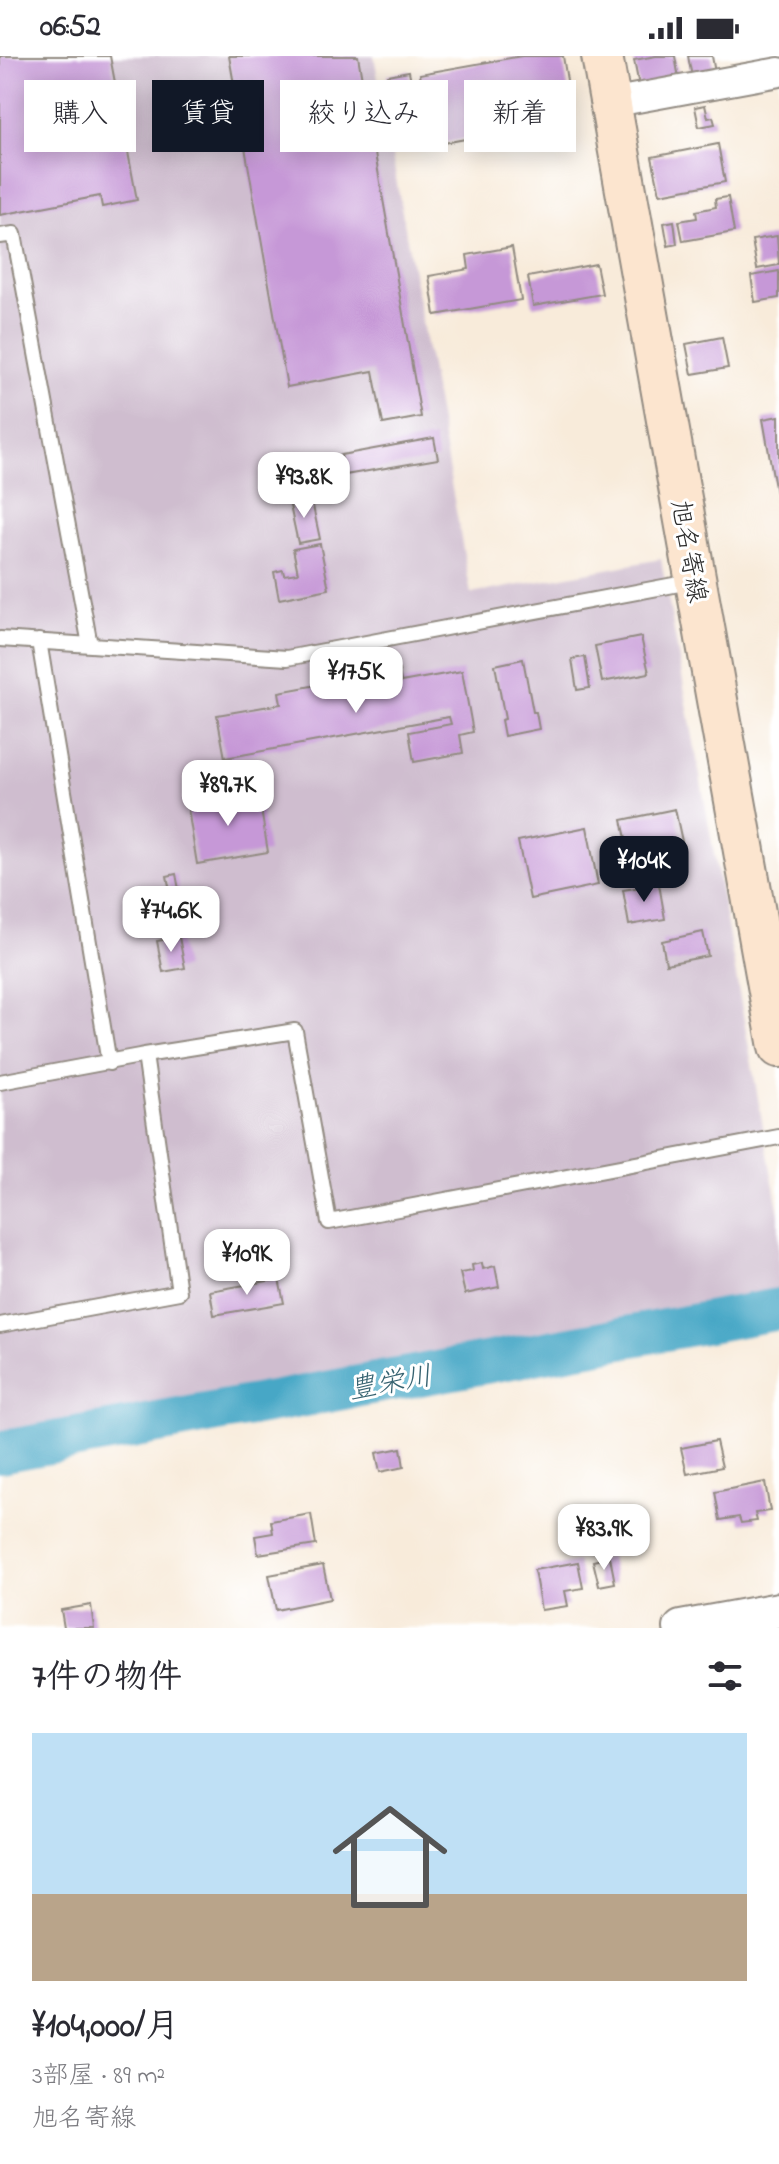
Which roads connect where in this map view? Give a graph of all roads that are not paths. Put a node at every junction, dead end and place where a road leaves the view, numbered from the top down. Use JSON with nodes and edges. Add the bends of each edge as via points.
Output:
{"nodes":[{"id":1,"x":602,"y":56,"type":"edge"},
{"id":2,"x":779,"y":72,"type":"edge"},
{"id":3,"x":610,"y":103,"type":"junction"},
{"id":4,"x":0,"y":236,"type":"edge"},
{"id":5,"x":696,"y":581,"type":"junction"},
{"id":6,"x":0,"y":639,"type":"edge"},
{"id":7,"x":39,"y":641,"type":"junction"},
{"id":8,"x":90,"y":645,"type":"junction"},
{"id":9,"x":779,"y":1047,"type":"edge"},
{"id":10,"x":145,"y":1055,"type":"junction"},
{"id":11,"x":109,"y":1063,"type":"junction"},
{"id":12,"x":0,"y":1082,"type":"edge"},
{"id":13,"x":779,"y":1137,"type":"edge"},
{"id":14,"x":0,"y":1325,"type":"edge"},
{"id":15,"x":779,"y":1610,"type":"edge"},
{"id":16,"x":681,"y":1628,"type":"edge"}],
"edges":[{"from":1,"to":3,"type":"main road","name":"旭名寄線"},
{"from":2,"to":3,"type":"street"},
{"from":3,"to":5,"type":"main road","name":"旭名寄線"},
{"from":4,"to":8,"type":"lane","via":[[14,234]]},
{"from":5,"to":8,"type":"lane","via":[[287,658]]},
{"from":5,"to":9,"type":"main road","name":"旭名寄線"},
{"from":6,"to":7,"type":"lane"},
{"from":7,"to":8,"type":"lane"},
{"from":7,"to":11,"type":"lane"},
{"from":10,"to":11,"type":"lane"},
{"from":10,"to":13,"type":"lane","via":[[295,1031],[329,1222]]},
{"from":10,"to":14,"type":"lane","via":[[179,1292]]},
{"from":11,"to":12,"type":"lane"},
{"from":15,"to":16,"type":"street"}]}
